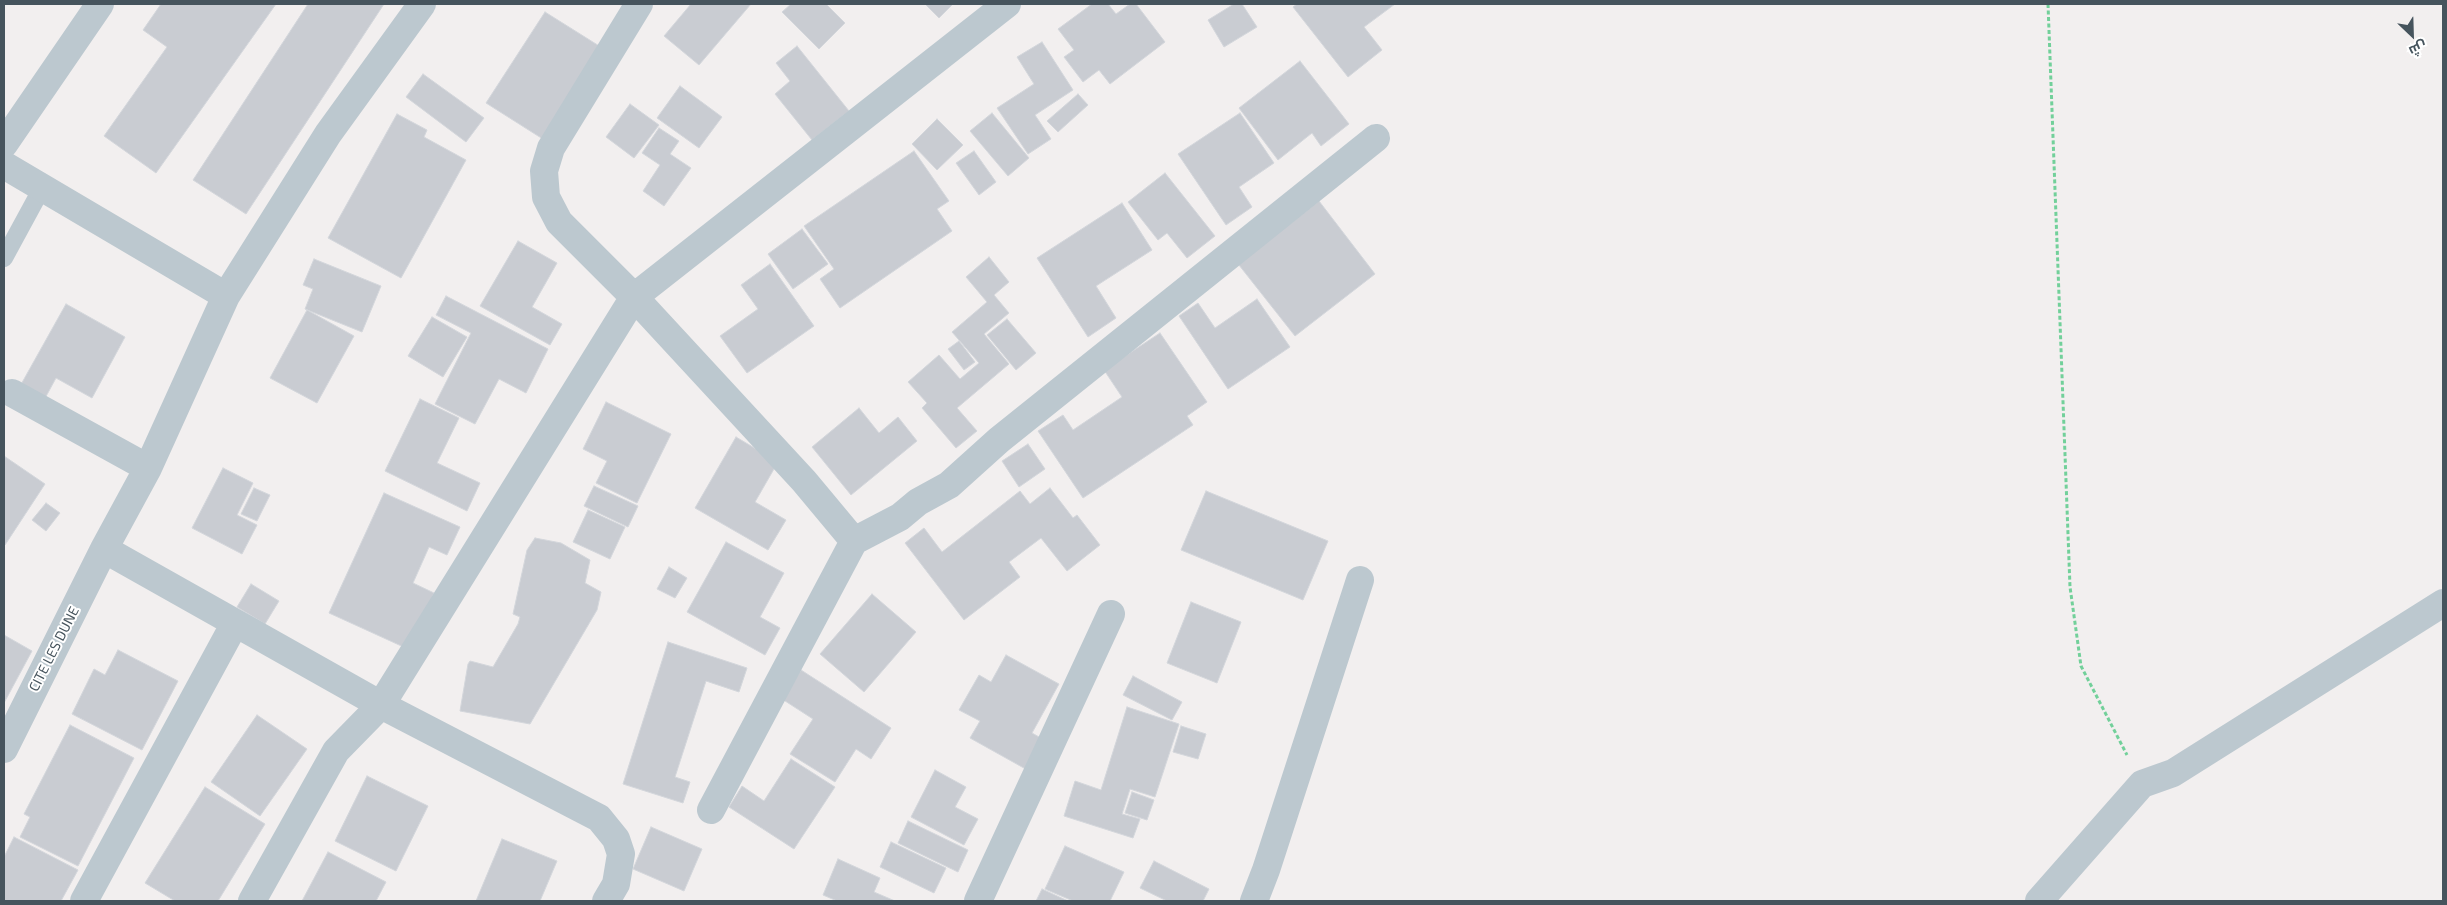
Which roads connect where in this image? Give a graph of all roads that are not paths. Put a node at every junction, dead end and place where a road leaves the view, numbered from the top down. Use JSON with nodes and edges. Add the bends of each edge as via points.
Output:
{"nodes":[{"id":1,"x":100,"y":4,"type":"edge"},
{"id":2,"x":422,"y":4,"type":"edge"},
{"id":3,"x":639,"y":4,"type":"edge"},
{"id":4,"x":1008,"y":4,"type":"edge"},
{"id":5,"x":1376,"y":138,"type":"dead end"},
{"id":6,"x":4,"y":144,"type":"edge"},
{"id":7,"x":4,"y":165,"type":"edge"},
{"id":8,"x":42,"y":188,"type":"junction"},
{"id":9,"x":4,"y":258,"type":"edge"},
{"id":10,"x":226,"y":296,"type":"junction"},
{"id":11,"x":634,"y":297,"type":"junction"},
{"id":12,"x":12,"y":393,"type":"dead end"},
{"id":13,"x":148,"y":468,"type":"junction"},
{"id":14,"x":854,"y":541,"type":"junction"},
{"id":15,"x":104,"y":549,"type":"junction"},
{"id":16,"x":1360,"y":580,"type":"dead end"},
{"id":17,"x":2443,"y":603,"type":"edge"},
{"id":18,"x":1111,"y":614,"type":"dead end"},
{"id":19,"x":235,"y":623,"type":"junction"},
{"id":20,"x":382,"y":704,"type":"junction"},
{"id":21,"x":4,"y":748,"type":"edge"},
{"id":22,"x":711,"y":810,"type":"dead end"},
{"id":23,"x":84,"y":901,"type":"edge"},
{"id":24,"x":252,"y":901,"type":"edge"},
{"id":25,"x":606,"y":901,"type":"edge"},
{"id":26,"x":978,"y":901,"type":"edge"},
{"id":27,"x":1254,"y":901,"type":"edge"},
{"id":28,"x":2039,"y":901,"type":"edge"}],
"edges":[{"from":1,"to":6,"type":"street"},
{"from":2,"to":10,"type":"street","name":"CITE LES DUNE","via":[[328,134]]},
{"from":3,"to":11,"type":"street","via":[[551,148],[543,184],[551,211],[559,222]]},
{"from":4,"to":11,"type":"street"},
{"from":5,"to":14,"type":"street","via":[[999,440],[949,485],[918,502],[900,517]]},
{"from":7,"to":8,"type":"street"},
{"from":8,"to":9,"type":"lane"},
{"from":8,"to":10,"type":"street"},
{"from":10,"to":13,"type":"street","name":"CITE LES DUNE"},
{"from":11,"to":14,"type":"street","via":[[804,481]]},
{"from":11,"to":20,"type":"street"},
{"from":12,"to":13,"type":"street"},
{"from":13,"to":15,"type":"street","name":"CITE LES DUNE"},
{"from":14,"to":22,"type":"street"},
{"from":15,"to":19,"type":"street"},
{"from":15,"to":21,"type":"street","name":"CITE LES DUNE"},
{"from":16,"to":27,"type":"street"},
{"from":17,"to":28,"type":"street","via":[[2173,773],[2142,784]]},
{"from":18,"to":26,"type":"street"},
{"from":19,"to":20,"type":"street"},
{"from":19,"to":23,"type":"street"},
{"from":20,"to":24,"type":"street","via":[[336,750]]},
{"from":20,"to":25,"type":"street","via":[[599,818],[616,839],[621,854],[616,884]]}]}
